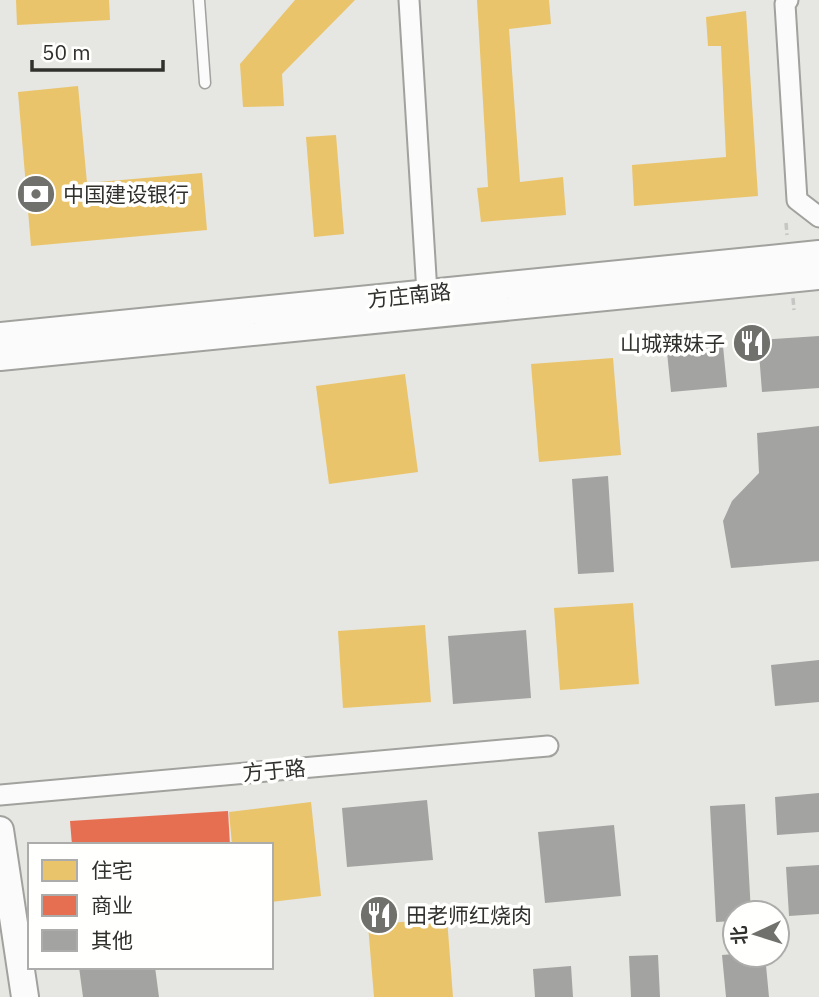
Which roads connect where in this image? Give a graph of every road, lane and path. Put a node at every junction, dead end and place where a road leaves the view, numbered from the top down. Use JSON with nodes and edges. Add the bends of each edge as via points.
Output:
{"nodes":[{"id":1,"x":199,"y":0,"type":"edge"},
{"id":2,"x":409,"y":0,"type":"edge"},
{"id":3,"x":788,"y":0,"type":"edge"},
{"id":4,"x":205,"y":83,"type":"dead end"},
{"id":5,"x":819,"y":217,"type":"edge"},
{"id":6,"x":819,"y":254,"type":"edge"},
{"id":7,"x":819,"y":276,"type":"edge"},
{"id":8,"x":427,"y":293,"type":"junction"},
{"id":9,"x":0,"y":336,"type":"edge"},
{"id":10,"x":0,"y":357,"type":"edge"},
{"id":11,"x":548,"y":746,"type":"dead end"},
{"id":12,"x":0,"y":795,"type":"edge"},
{"id":13,"x":0,"y":830,"type":"edge"},
{"id":14,"x":25,"y":997,"type":"edge"}],
"edges":[{"from":1,"to":4,"type":"lane"},
{"from":2,"to":8,"type":"street"},
{"from":3,"to":5,"type":"street","via":[[797,200]]},
{"from":6,"to":8,"type":"main road","name":"方庄南路"},
{"from":7,"to":10,"type":"main road","name":"方庄南路"},
{"from":8,"to":9,"type":"main road","name":"方庄南路"},
{"from":11,"to":12,"type":"street","name":"方于路"},
{"from":13,"to":14,"type":"main road"}]}
